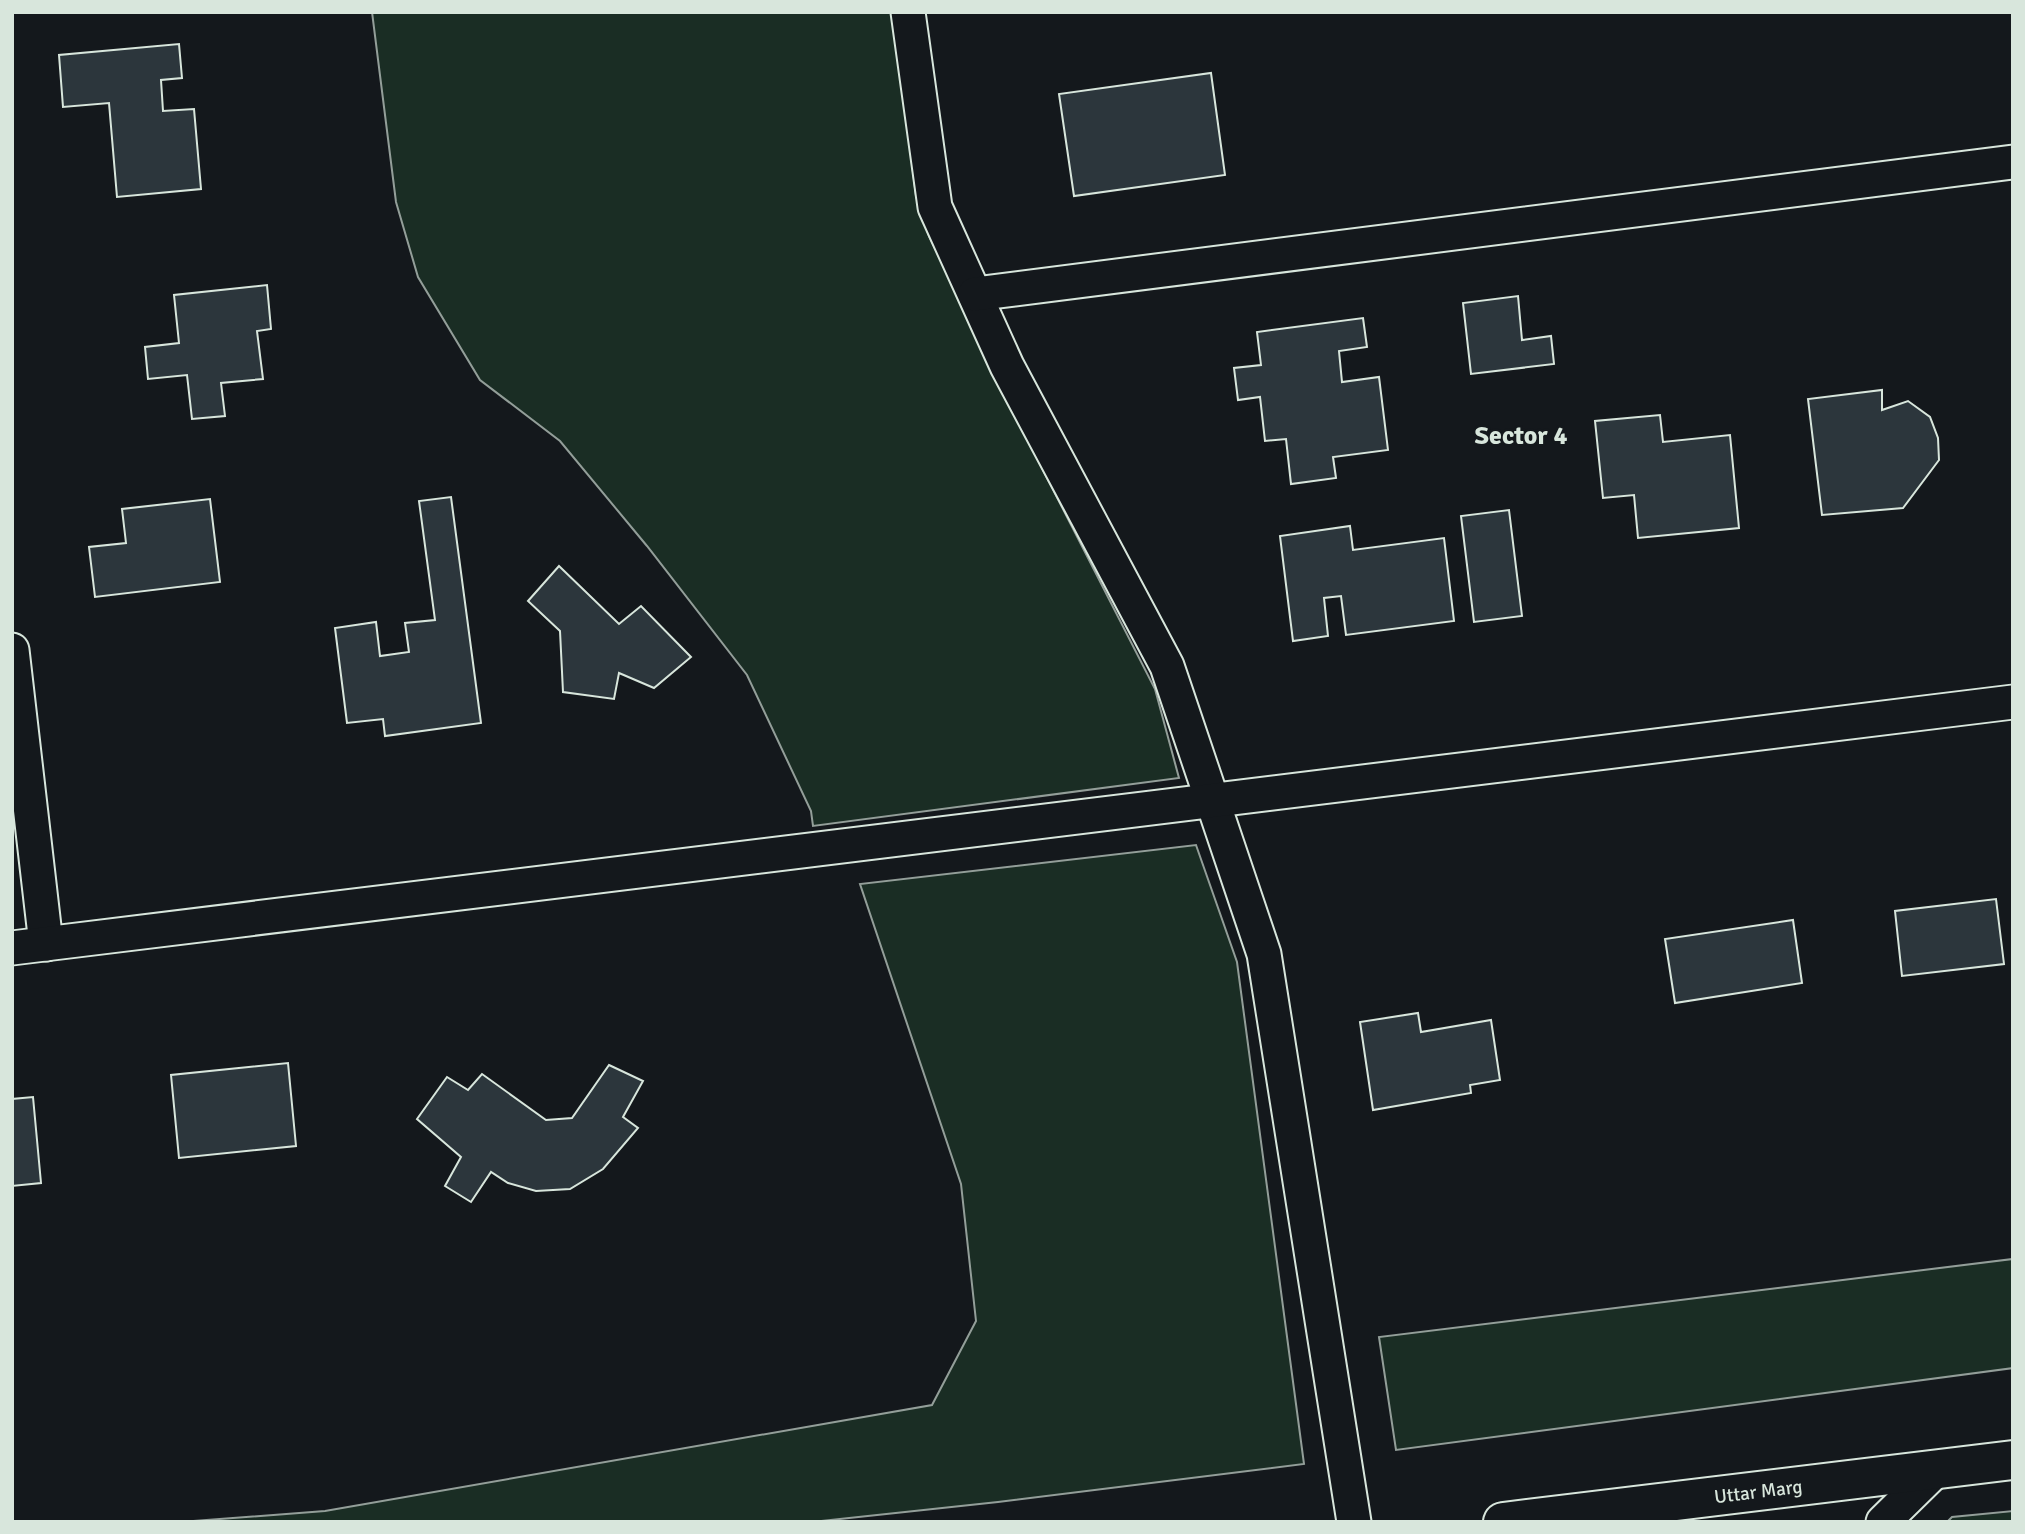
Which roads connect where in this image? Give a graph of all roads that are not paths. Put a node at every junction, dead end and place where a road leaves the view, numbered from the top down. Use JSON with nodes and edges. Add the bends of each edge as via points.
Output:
{"nodes":[{"id":1,"x":908,"y":12,"type":"edge"},
{"id":2,"x":2013,"y":162,"type":"edge"},
{"id":3,"x":975,"y":294,"type":"junction"},
{"id":4,"x":12,"y":650,"type":"edge"},
{"id":5,"x":2013,"y":702,"type":"edge"},
{"id":6,"x":1213,"y":800,"type":"junction"},
{"id":7,"x":46,"y":944,"type":"junction"},
{"id":8,"x":12,"y":948,"type":"edge"},
{"id":9,"x":2013,"y":1460,"type":"edge"},
{"id":10,"x":1937,"y":1469,"type":"junction"},
{"id":11,"x":1354,"y":1522,"type":"edge"},
{"id":12,"x":1503,"y":1522,"type":"edge"},
{"id":13,"x":1883,"y":1522,"type":"edge"}],
"edges":[{"from":1,"to":3,"type":"street","via":[[935,207]]},
{"from":2,"to":3,"type":"street"},
{"from":3,"to":6,"type":"street","via":[[1007,366],[1167,666]]},
{"from":4,"to":7,"type":"street"},
{"from":5,"to":6,"type":"street"},
{"from":6,"to":7,"type":"street"},
{"from":6,"to":11,"type":"street","via":[[1264,954]]},
{"from":7,"to":8,"type":"street"},
{"from":9,"to":10,"type":"main road","name":"Uttar Marg"},
{"from":10,"to":12,"type":"main road","name":"Uttar Marg"},
{"from":10,"to":13,"type":"street"}]}
